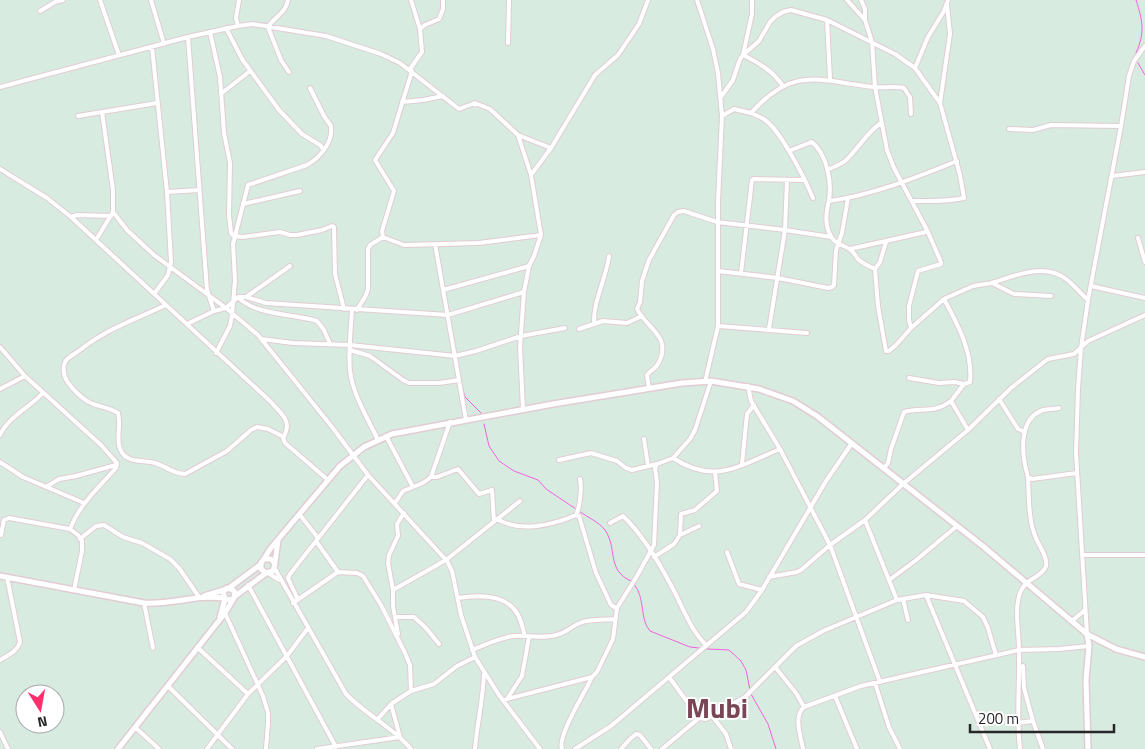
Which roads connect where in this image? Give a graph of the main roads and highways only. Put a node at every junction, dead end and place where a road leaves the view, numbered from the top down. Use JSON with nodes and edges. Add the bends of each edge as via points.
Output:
{"nodes":[{"id":1,"x":278,"y":541,"type":"junction"},
{"id":2,"x":264,"y":559,"type":"junction"},
{"id":3,"x":260,"y":565,"type":"junction"},
{"id":4,"x":275,"y":566,"type":"junction"},
{"id":5,"x":267,"y":573,"type":"junction"},
{"id":6,"x":0,"y":576,"type":"edge"},
{"id":7,"x":228,"y":588,"type":"junction"},
{"id":8,"x":202,"y":597,"type":"junction"},
{"id":9,"x":225,"y":598,"type":"junction"},
{"id":10,"x":234,"y":598,"type":"junction"},
{"id":11,"x":220,"y":618,"type":"junction"},
{"id":12,"x":1087,"y":634,"type":"junction"},
{"id":13,"x":1145,"y":657,"type":"edge"},
{"id":14,"x":118,"y":749,"type":"edge"},
{"id":15,"x":1088,"y":749,"type":"edge"}],
"edges":[{"from":1,"to":2,"type":"main road"},
{"from":1,"to":4,"type":"main road"},
{"from":1,"to":12,"type":"main road","via":[[340,466],[353,454],[386,436],[523,409],[708,381],[748,386],[776,394],[805,408],[957,526]]},
{"from":2,"to":3,"type":"main road"},
{"from":2,"to":4,"type":"main road","via":[[273,560]]},
{"from":3,"to":5,"type":"main road"},
{"from":3,"to":7,"type":"main road"},
{"from":4,"to":5,"type":"main road"},
{"from":5,"to":10,"type":"main road"},
{"from":6,"to":8,"type":"main road","via":[[144,602],[163,603]]},
{"from":7,"to":8,"type":"main road"},
{"from":7,"to":9,"type":"main road","via":[[223,592]]},
{"from":7,"to":10,"type":"main road","via":[[234,591]]},
{"from":8,"to":9,"type":"main road"},
{"from":9,"to":10,"type":"main road"},
{"from":9,"to":11,"type":"main road"},
{"from":10,"to":11,"type":"main road"},
{"from":11,"to":14,"type":"main road"},
{"from":12,"to":13,"type":"main road","via":[[1116,649]]},
{"from":12,"to":15,"type":"main road"}]}
